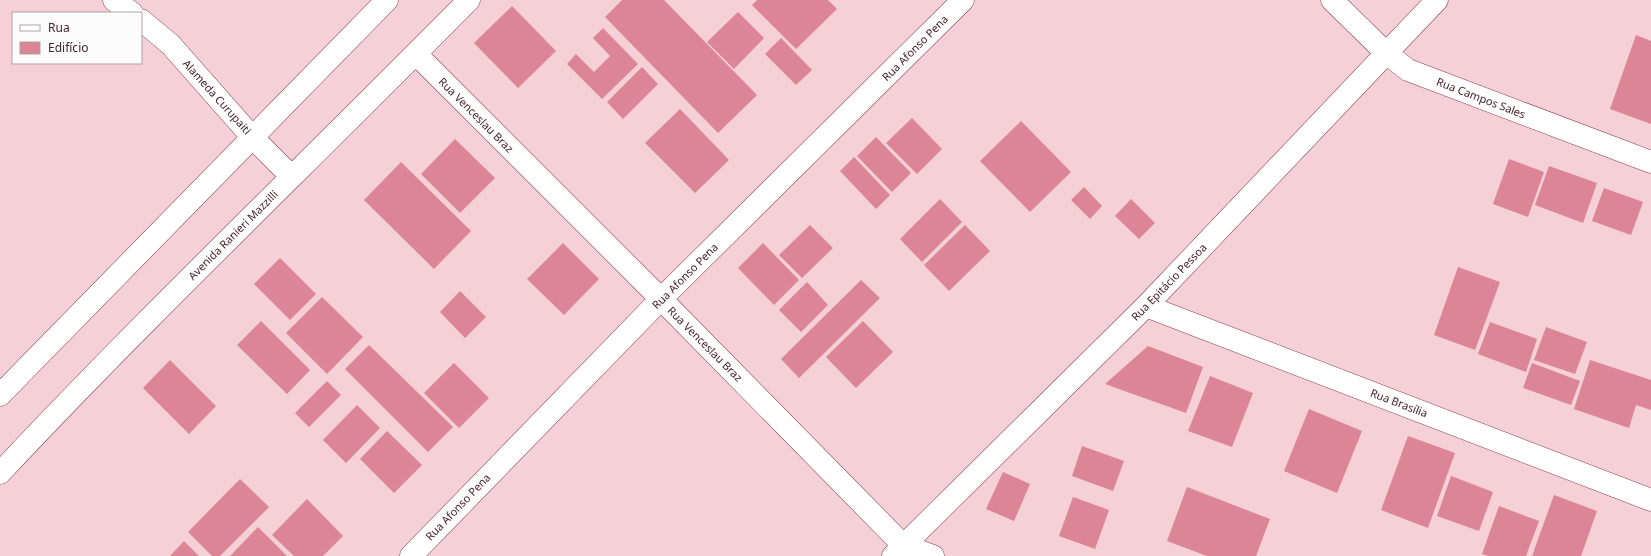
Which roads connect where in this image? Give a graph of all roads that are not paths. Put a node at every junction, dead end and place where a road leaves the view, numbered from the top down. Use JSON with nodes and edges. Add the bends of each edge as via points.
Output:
{"nodes":[{"id":1,"x":114,"y":0,"type":"edge"},
{"id":2,"x":387,"y":0,"type":"edge"},
{"id":3,"x":469,"y":0,"type":"edge"},
{"id":4,"x":963,"y":0,"type":"edge"},
{"id":5,"x":1332,"y":0,"type":"edge"},
{"id":6,"x":1437,"y":0,"type":"edge"},
{"id":7,"x":131,"y":12,"type":"edge"},
{"id":8,"x":142,"y":21,"type":"edge"},
{"id":9,"x":1386,"y":53,"type":"junction"},
{"id":10,"x":416,"y":54,"type":"junction"},
{"id":11,"x":253,"y":138,"type":"junction"},
{"id":12,"x":1651,"y":162,"type":"edge"},
{"id":13,"x":291,"y":176,"type":"junction"},
{"id":14,"x":661,"y":299,"type":"junction"},
{"id":15,"x":1146,"y":306,"type":"junction"},
{"id":16,"x":0,"y":395,"type":"edge"},
{"id":17,"x":0,"y":473,"type":"edge"},
{"id":18,"x":1651,"y":500,"type":"edge"},
{"id":19,"x":898,"y":551,"type":"edge"},
{"id":20,"x":411,"y":556,"type":"edge"},
{"id":21,"x":933,"y":556,"type":"edge"}],
"edges":[{"from":1,"to":7,"type":"street"},
{"from":2,"to":11,"type":"street"},
{"from":3,"to":10,"type":"street","name":"Avenida Ranieri Mazzilli"},
{"from":4,"to":14,"type":"street","name":"Rua Afonso Pena"},
{"from":5,"to":9,"type":"street","name":"Rua Campos Sales"},
{"from":6,"to":9,"type":"street","name":"Rua Epitácio Pessoa"},
{"from":8,"to":11,"type":"street","name":"Alameda Curupaiti","via":[[170,44]]},
{"from":9,"to":12,"type":"street","name":"Rua Campos Sales","via":[[1408,70]]},
{"from":9,"to":15,"type":"street","name":"Rua Epitácio Pessoa"},
{"from":10,"to":13,"type":"street","name":"Avenida Ranieri Mazzilli"},
{"from":10,"to":14,"type":"street","name":"Rua Venceslau Braz"},
{"from":11,"to":13,"type":"street","name":"Alameda Curupaiti"},
{"from":11,"to":16,"type":"street"},
{"from":13,"to":17,"type":"street","name":"Avenida Ranieri Mazzilli"},
{"from":14,"to":19,"type":"street","name":"Rua Venceslau Braz"},
{"from":14,"to":20,"type":"street","name":"Rua Afonso Pena"},
{"from":15,"to":18,"type":"street","name":"Rua Brasília"},
{"from":15,"to":19,"type":"street","name":"Rua Epitácio Pessoa"},
{"from":19,"to":21,"type":"street","name":"Rua Venceslau Braz"}]}
